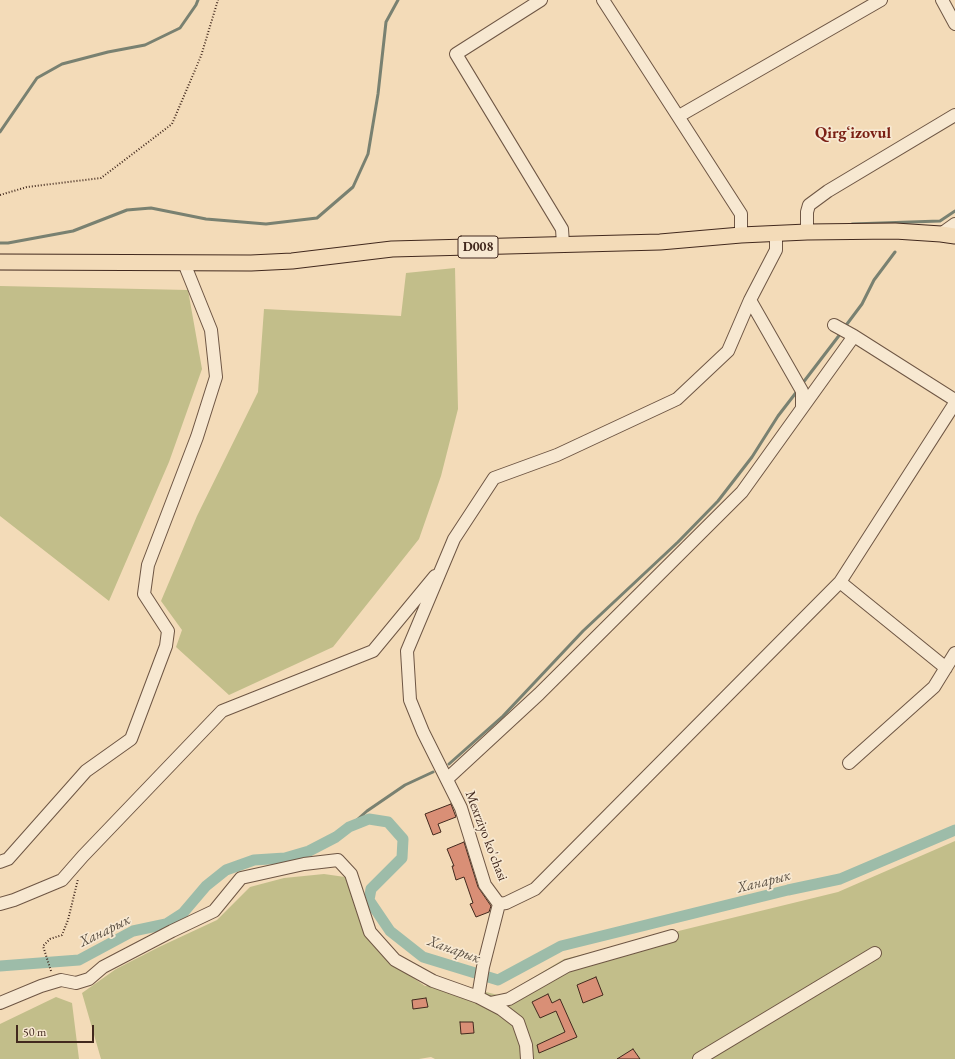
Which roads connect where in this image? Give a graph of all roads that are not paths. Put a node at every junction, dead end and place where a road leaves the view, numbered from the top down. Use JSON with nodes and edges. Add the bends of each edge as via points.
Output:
{"nodes":[{"id":1,"x":541,"y":0,"type":"edge"},
{"id":2,"x":603,"y":0,"type":"edge"},
{"id":3,"x":881,"y":0,"type":"edge"},
{"id":4,"x":942,"y":0,"type":"edge"},
{"id":5,"x":955,"y":24,"type":"edge"},
{"id":6,"x":955,"y":115,"type":"edge"},
{"id":7,"x":679,"y":116,"type":"junction"},
{"id":8,"x":955,"y":224,"type":"edge"},
{"id":9,"x":807,"y":232,"type":"junction"},
{"id":10,"x":776,"y":233,"type":"junction"},
{"id":11,"x":741,"y":235,"type":"junction"},
{"id":12,"x":948,"y":235,"type":"edge"},
{"id":13,"x":563,"y":244,"type":"junction"},
{"id":14,"x":0,"y":262,"type":"edge"},
{"id":15,"x":184,"y":263,"type":"junction"},
{"id":16,"x":750,"y":300,"type":"junction"},
{"id":17,"x":834,"y":326,"type":"dead end"},
{"id":18,"x":850,"y":334,"type":"junction"},
{"id":19,"x":955,"y":401,"type":"edge"},
{"id":20,"x":802,"y":408,"type":"junction"},
{"id":21,"x":444,"y":565,"type":"junction"},
{"id":22,"x":840,"y":582,"type":"junction"},
{"id":23,"x":955,"y":653,"type":"edge"},
{"id":24,"x":946,"y":668,"type":"junction"},
{"id":25,"x":849,"y":762,"type":"dead end"},
{"id":26,"x":447,"y":778,"type":"junction"},
{"id":27,"x":0,"y":862,"type":"edge"},
{"id":28,"x":0,"y":904,"type":"edge"},
{"id":29,"x":499,"y":904,"type":"junction"},
{"id":30,"x":672,"y":936,"type":"dead end"},
{"id":31,"x":875,"y":953,"type":"dead end"},
{"id":32,"x":478,"y":997,"type":"junction"},
{"id":33,"x":0,"y":1003,"type":"edge"},
{"id":34,"x":490,"y":1003,"type":"junction"},
{"id":35,"x":527,"y":1059,"type":"edge"},
{"id":36,"x":699,"y":1059,"type":"edge"}],
"edges":[{"from":1,"to":13,"type":"street","via":[[456,54],[562,229]]},
{"from":2,"to":7,"type":"street"},
{"from":3,"to":7,"type":"street"},
{"from":4,"to":5,"type":"street"},
{"from":6,"to":9,"type":"street","via":[[809,205]]},
{"from":7,"to":11,"type":"street","via":[[741,214]]},
{"from":8,"to":12,"type":"street"},
{"from":9,"to":10,"type":"main road","number":"D008"},
{"from":9,"to":12,"type":"main road","number":"D008","via":[[895,231]]},
{"from":10,"to":11,"type":"main road","number":"D008"},
{"from":10,"to":16,"type":"street","name":"Mexrziyo ko'chasi","via":[[776,250]]},
{"from":11,"to":13,"type":"main road","number":"D008","via":[[660,242]]},
{"from":13,"to":15,"type":"main road","number":"D008","via":[[392,249],[251,263]]},
{"from":14,"to":15,"type":"main road","number":"D008"},
{"from":15,"to":27,"type":"street","via":[[211,330],[216,377],[198,437],[148,565],[144,594],[168,631],[166,646],[131,739],[86,771],[8,859]]},
{"from":16,"to":20,"type":"street","via":[[799,386]]},
{"from":16,"to":21,"type":"street","name":"Mexrziyo ko'chasi","via":[[728,351],[677,399],[557,455],[494,478],[454,539]]},
{"from":17,"to":18,"type":"street"},
{"from":18,"to":19,"type":"street"},
{"from":18,"to":20,"type":"street"},
{"from":19,"to":22,"type":"street"},
{"from":20,"to":26,"type":"street","via":[[742,492],[539,694]]},
{"from":21,"to":26,"type":"street","name":"Mexrziyo ko'chasi","via":[[407,651],[410,700]]},
{"from":21,"to":28,"type":"street","via":[[373,651],[222,711],[62,880]]},
{"from":22,"to":24,"type":"street"},
{"from":22,"to":29,"type":"street","via":[[534,889]]},
{"from":23,"to":24,"type":"street"},
{"from":24,"to":25,"type":"street","via":[[934,687]]},
{"from":26,"to":29,"type":"street","name":"Mexrziyo ko'chasi","via":[[461,808],[485,885]]},
{"from":29,"to":32,"type":"street"},
{"from":30,"to":34,"type":"street","via":[[566,966],[509,999]]},
{"from":31,"to":36,"type":"street"},
{"from":32,"to":33,"type":"street","via":[[433,981],[395,960],[370,932],[351,874],[338,860],[304,864],[241,878],[214,911],[103,967],[89,980],[76,983],[61,980]]},
{"from":32,"to":34,"type":"street"},
{"from":34,"to":35,"type":"street","via":[[518,1022],[526,1045]]}]}
